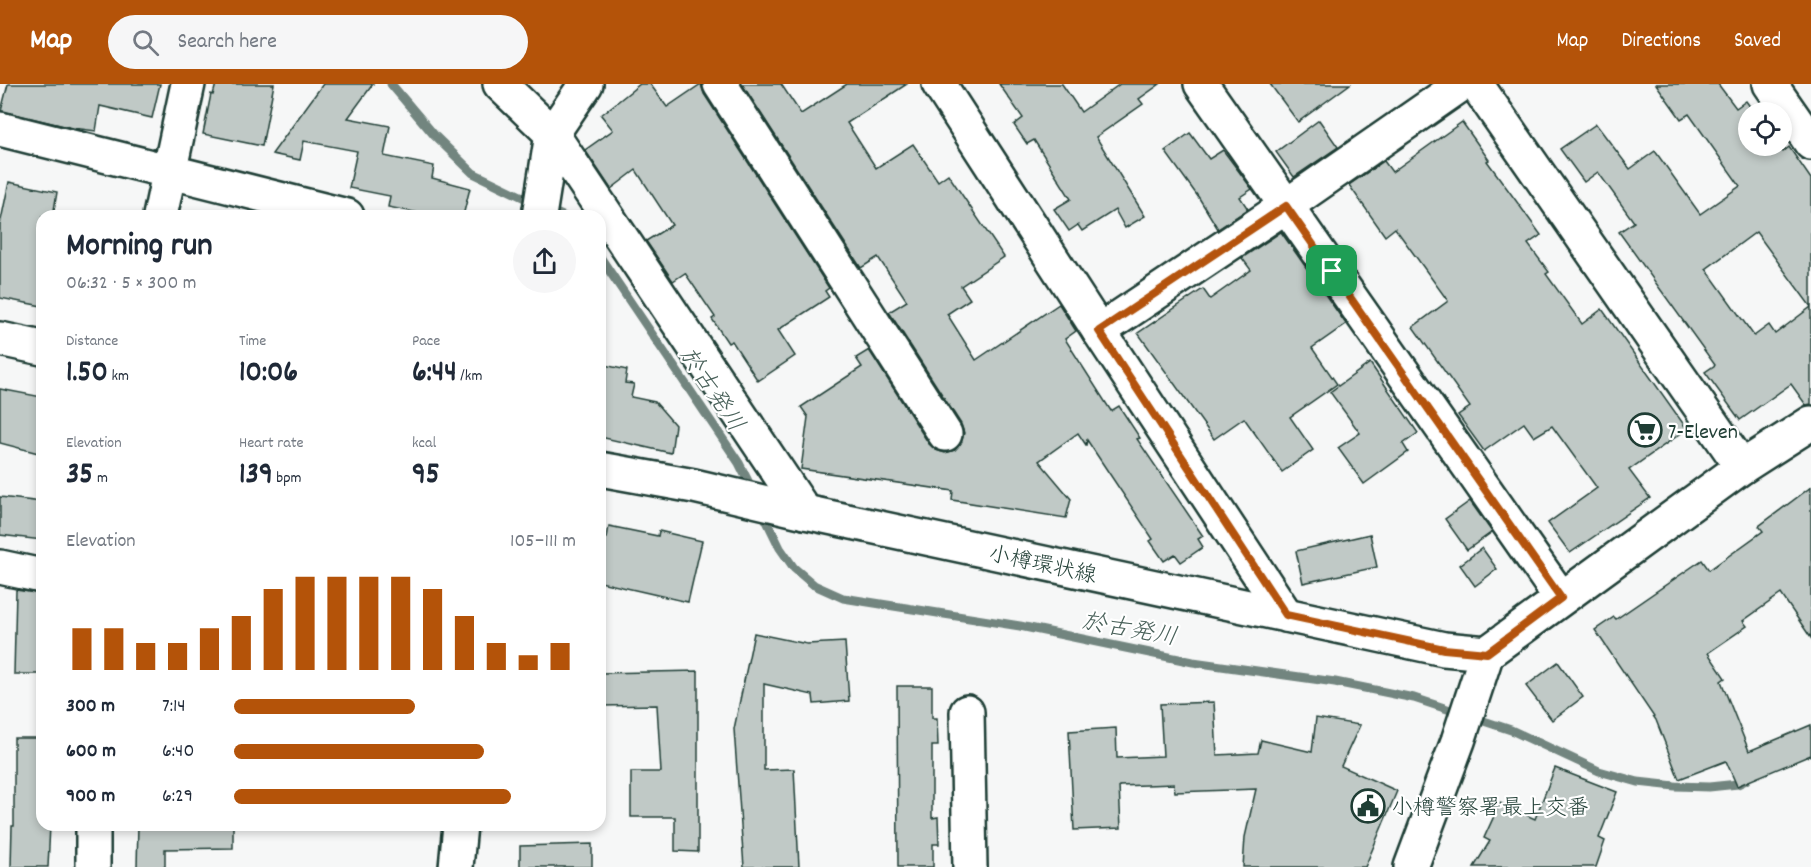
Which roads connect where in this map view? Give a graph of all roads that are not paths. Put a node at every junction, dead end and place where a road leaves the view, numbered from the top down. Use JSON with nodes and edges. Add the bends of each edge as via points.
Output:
{"nodes":[{"id":1,"x":188,"y":84,"type":"edge"},
{"id":2,"x":500,"y":84,"type":"edge"},
{"id":3,"x":586,"y":84,"type":"edge"},
{"id":4,"x":720,"y":84,"type":"edge"},
{"id":5,"x":939,"y":84,"type":"edge"},
{"id":6,"x":1201,"y":84,"type":"edge"},
{"id":7,"x":1462,"y":84,"type":"edge"},
{"id":8,"x":1476,"y":84,"type":"edge"},
{"id":9,"x":1770,"y":84,"type":"edge"},
{"id":10,"x":0,"y":129,"type":"edge"},
{"id":11,"x":1811,"y":143,"type":"edge"},
{"id":12,"x":549,"y":150,"type":"junction"},
{"id":13,"x":170,"y":173,"type":"junction"},
{"id":14,"x":1286,"y":206,"type":"junction"},
{"id":15,"x":161,"y":210,"type":"edge"},
{"id":16,"x":322,"y":210,"type":"edge"},
{"id":17,"x":540,"y":210,"type":"edge"},
{"id":18,"x":590,"y":210,"type":"edge"},
{"id":19,"x":606,"y":234,"type":"edge"},
{"id":20,"x":1099,"y":331,"type":"junction"},
{"id":21,"x":0,"y":339,"type":"edge"},
{"id":22,"x":36,"y":347,"type":"edge"},
{"id":23,"x":1811,"y":423,"type":"edge"},
{"id":24,"x":945,"y":434,"type":"dead end"},
{"id":25,"x":1742,"y":468,"type":"junction"},
{"id":26,"x":606,"y":470,"type":"edge"},
{"id":27,"x":793,"y":509,"type":"junction"},
{"id":28,"x":0,"y":567,"type":"edge"},
{"id":29,"x":36,"y":575,"type":"edge"},
{"id":30,"x":1561,"y":598,"type":"junction"},
{"id":31,"x":1286,"y":615,"type":"junction"},
{"id":32,"x":1487,"y":653,"type":"junction"},
{"id":33,"x":967,"y":712,"type":"dead end"},
{"id":34,"x":93,"y":831,"type":"edge"},
{"id":35,"x":459,"y":831,"type":"edge"},
{"id":36,"x":93,"y":867,"type":"edge"},
{"id":37,"x":456,"y":867,"type":"edge"},
{"id":38,"x":970,"y":867,"type":"edge"},
{"id":39,"x":1411,"y":867,"type":"edge"}],
"edges":[{"from":1,"to":13,"type":"street"},
{"from":2,"to":12,"type":"street"},
{"from":3,"to":12,"type":"street"},
{"from":4,"to":24,"type":"street"},
{"from":5,"to":20,"type":"street"},
{"from":6,"to":14,"type":"street"},
{"from":7,"to":14,"type":"street"},
{"from":8,"to":25,"type":"street"},
{"from":9,"to":11,"type":"street"},
{"from":10,"to":13,"type":"street"},
{"from":12,"to":17,"type":"street"},
{"from":12,"to":18,"type":"street"},
{"from":13,"to":15,"type":"street"},
{"from":13,"to":16,"type":"street"},
{"from":14,"to":20,"type":"street"},
{"from":14,"to":30,"type":"street"},
{"from":19,"to":27,"type":"street"},
{"from":20,"to":31,"type":"street"},
{"from":21,"to":22,"type":"street"},
{"from":23,"to":25,"type":"street"},
{"from":25,"to":30,"type":"street"},
{"from":26,"to":27,"type":"street","name":"小樽環状線"},
{"from":27,"to":31,"type":"street","name":"小樽環状線"},
{"from":28,"to":29,"type":"street"},
{"from":30,"to":32,"type":"street"},
{"from":31,"to":32,"type":"street","name":"小樽環状線","via":[[1444,649]]},
{"from":32,"to":39,"type":"street"},
{"from":33,"to":38,"type":"street"},
{"from":34,"to":36,"type":"street"},
{"from":35,"to":37,"type":"street"}]}
